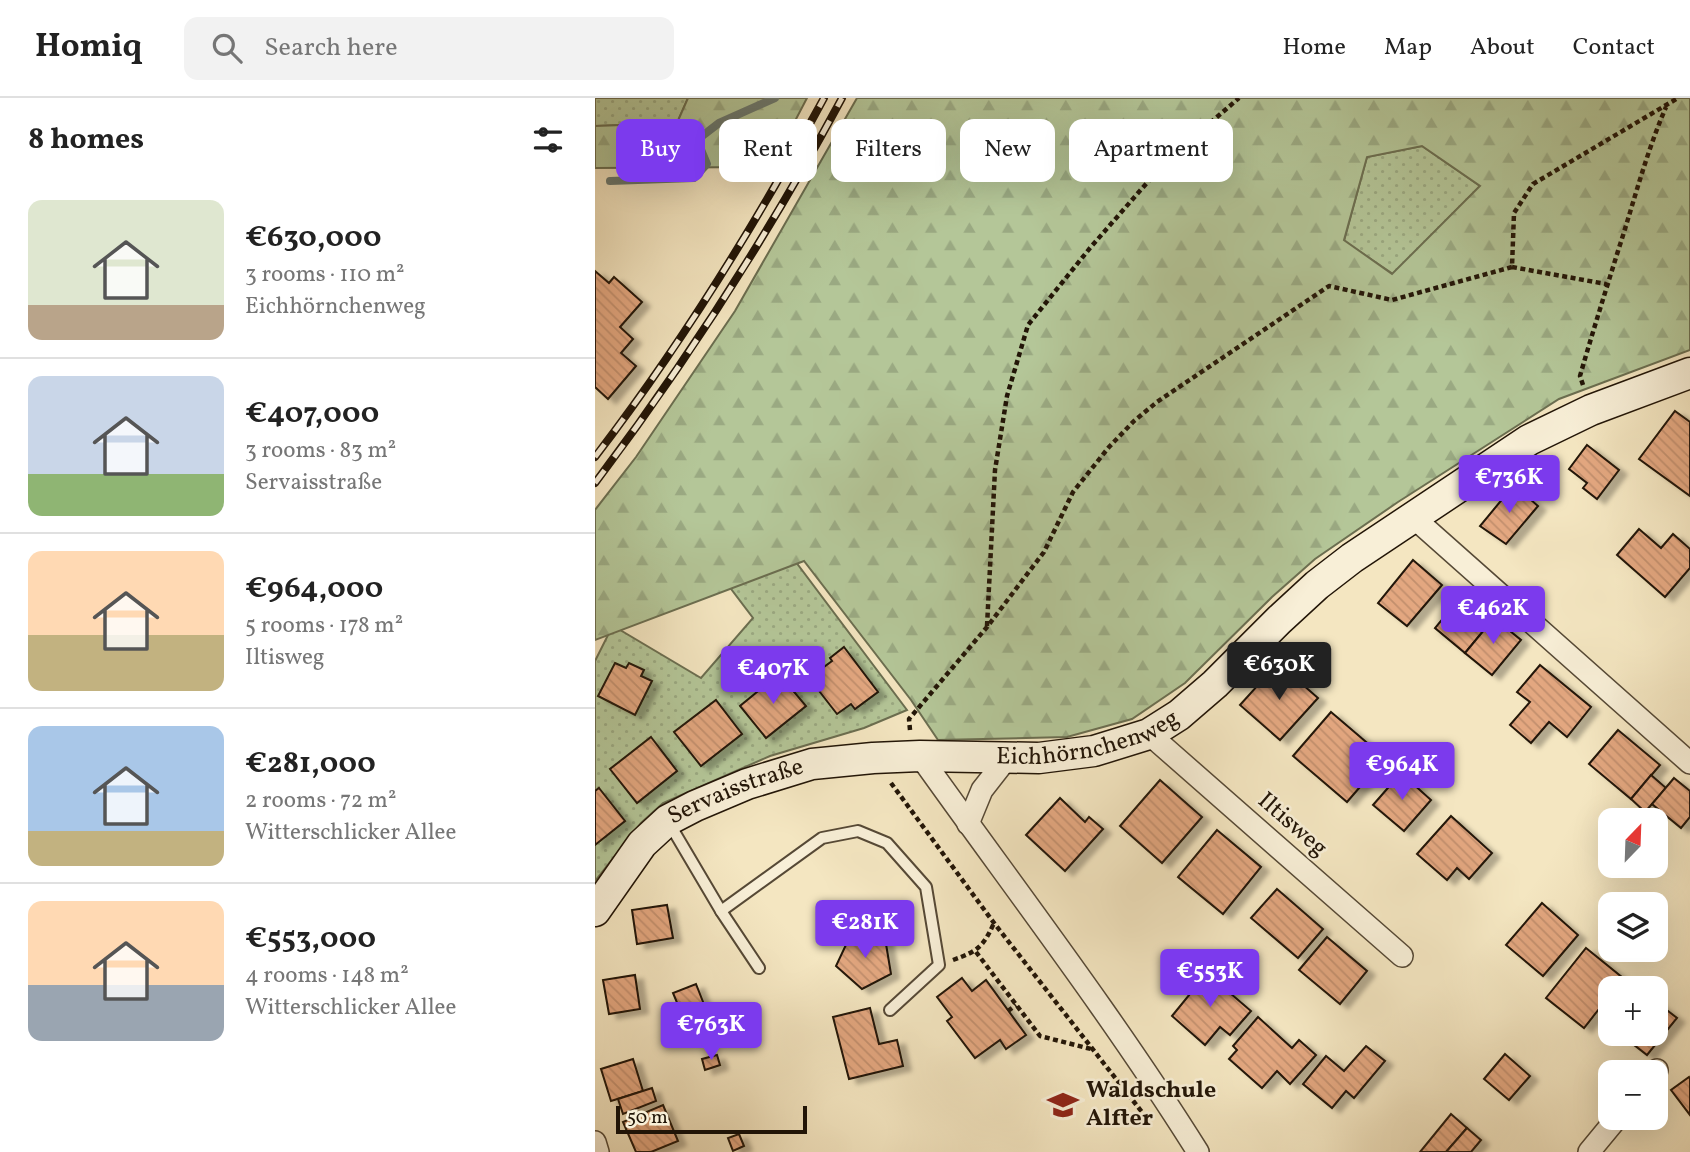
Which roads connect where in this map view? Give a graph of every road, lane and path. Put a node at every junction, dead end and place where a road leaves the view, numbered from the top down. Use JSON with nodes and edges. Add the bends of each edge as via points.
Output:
{"nodes":[{"id":1,"x":1239,"y":98,"type":"edge"},
{"id":2,"x":1678,"y":98,"type":"edge"},
{"id":3,"x":1667,"y":105,"type":"junction"},
{"id":4,"x":1512,"y":267,"type":"junction"},
{"id":5,"x":1606,"y":284,"type":"junction"},
{"id":6,"x":1690,"y":373,"type":"edge"},
{"id":7,"x":1591,"y":410,"type":"junction"},
{"id":8,"x":1414,"y":518,"type":"junction"},
{"id":9,"x":987,"y":626,"type":"junction"},
{"id":10,"x":1149,"y":734,"type":"junction"},
{"id":11,"x":920,"y":757,"type":"junction"},
{"id":12,"x":873,"y":758,"type":"junction"},
{"id":13,"x":1007,"y":758,"type":"junction"},
{"id":14,"x":1690,"y":763,"type":"edge"},
{"id":15,"x":668,"y":820,"type":"junction"},
{"id":16,"x":968,"y":824,"type":"junction"},
{"id":17,"x":595,"y":911,"type":"edge"},
{"id":18,"x":721,"y":911,"type":"junction"},
{"id":19,"x":994,"y":923,"type":"junction"},
{"id":20,"x":976,"y":952,"type":"junction"},
{"id":21,"x":1402,"y":956,"type":"dead end"},
{"id":22,"x":939,"y":965,"type":"junction"},
{"id":23,"x":759,"y":968,"type":"dead end"},
{"id":24,"x":1016,"y":1005,"type":"junction"},
{"id":25,"x":890,"y":1010,"type":"dead end"},
{"id":26,"x":1008,"y":1011,"type":"dead end"},
{"id":27,"x":1092,"y":1050,"type":"junction"},
{"id":28,"x":1149,"y":1121,"type":"dead end"},
{"id":29,"x":1607,"y":1130,"type":"edge"},
{"id":30,"x":595,"y":1142,"type":"edge"},
{"id":31,"x":599,"y":1152,"type":"edge"},
{"id":32,"x":1198,"y":1152,"type":"edge"},
{"id":33,"x":1588,"y":1152,"type":"edge"}],
"edges":[{"from":1,"to":9,"type":"path","via":[[1166,161],[1028,325],[1007,396],[995,470]]},
{"from":2,"to":3,"type":"path"},
{"from":3,"to":4,"type":"path","via":[[1533,184],[1514,213]]},
{"from":3,"to":5,"type":"path","via":[[1648,148]]},
{"from":4,"to":5,"type":"path"},
{"from":4,"to":9,"type":"path","via":[[1392,300],[1329,286],[1183,382],[1134,421],[1087,474],[1073,492],[1045,552]]},
{"from":5,"to":7,"type":"path","via":[[1580,376]]},
{"from":6,"to":7,"type":"street","name":"Eichhörnchenweg"},
{"from":7,"to":8,"type":"street","name":"Eichhörnchenweg","via":[[1529,440]]},
{"from":8,"to":10,"type":"street","name":"Eichhörnchenweg","via":[[1317,585],[1215,684]]},
{"from":8,"to":14,"type":"street"},
{"from":9,"to":11,"type":"path","via":[[909,719]]},
{"from":10,"to":13,"type":"street","name":"Eichhörnchenweg","via":[[1094,751]]},
{"from":10,"to":21,"type":"street","name":"Iltisweg"},
{"from":11,"to":12,"type":"street","name":"Servaisstraße"},
{"from":11,"to":13,"type":"street","name":"Eichhörnchenweg"},
{"from":11,"to":16,"type":"street"},
{"from":12,"to":15,"type":"street","name":"Servaisstraße","via":[[813,764],[747,784]]},
{"from":12,"to":19,"type":"path"},
{"from":13,"to":16,"type":"street","via":[[982,790]]},
{"from":15,"to":17,"type":"street","name":"Servaisstraße","via":[[642,844]]},
{"from":15,"to":18,"type":"lane"},
{"from":16,"to":32,"type":"street","via":[[1082,976]]},
{"from":18,"to":22,"type":"lane","via":[[822,838],[858,831],[887,843],[926,887]]},
{"from":18,"to":23,"type":"lane"},
{"from":19,"to":20,"type":"path"},
{"from":19,"to":27,"type":"path"},
{"from":20,"to":22,"type":"path"},
{"from":20,"to":24,"type":"path"},
{"from":22,"to":25,"type":"lane"},
{"from":24,"to":26,"type":"path"},
{"from":24,"to":27,"type":"path","via":[[1040,1036]]},
{"from":27,"to":28,"type":"path"},
{"from":29,"to":33,"type":"street"},
{"from":30,"to":31,"type":"street"}]}
